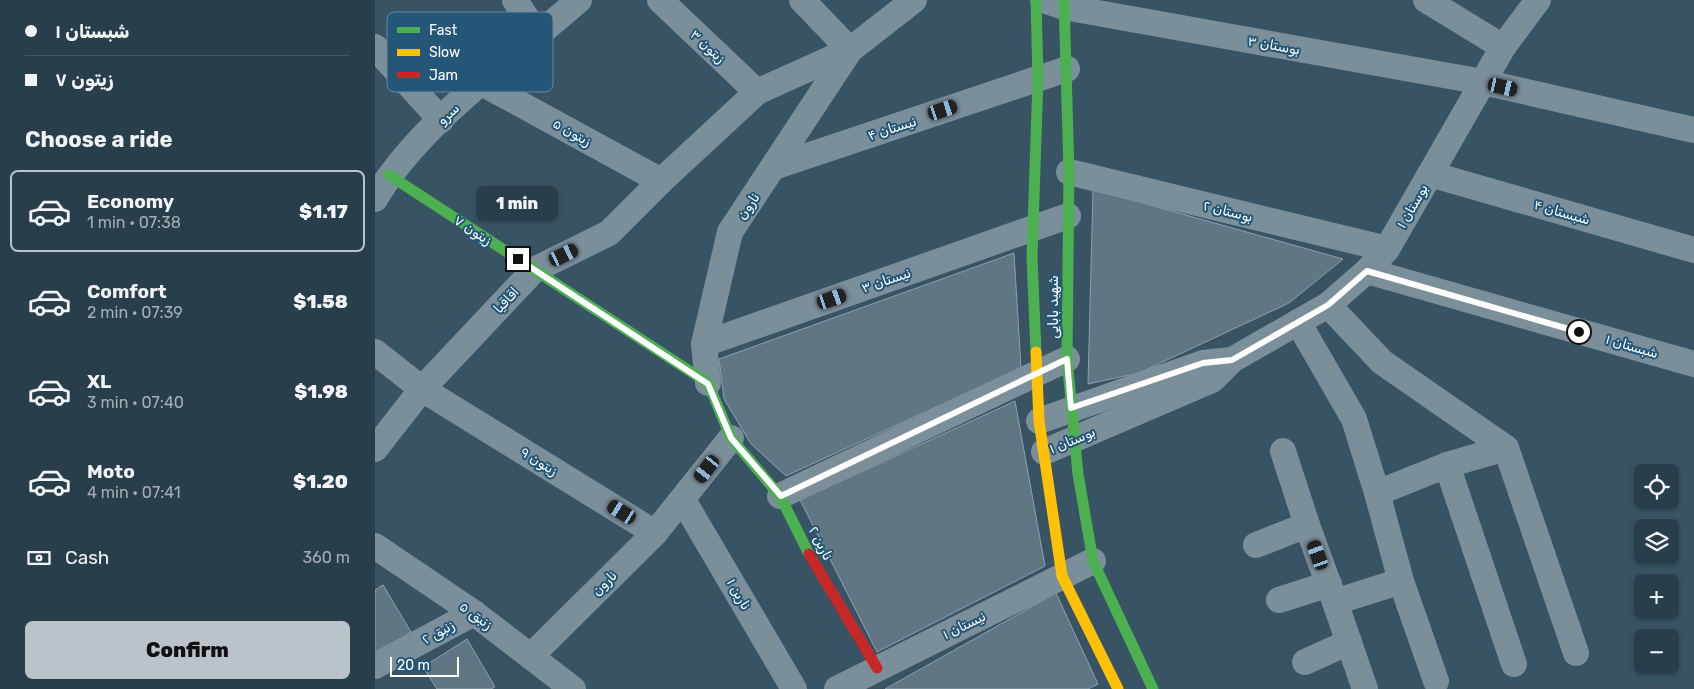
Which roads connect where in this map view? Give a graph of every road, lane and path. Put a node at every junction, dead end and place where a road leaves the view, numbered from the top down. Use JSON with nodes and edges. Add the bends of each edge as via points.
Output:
{"nodes":[{"id":1,"x":515,"y":0,"type":"edge"},
{"id":2,"x":579,"y":0,"type":"edge"},
{"id":3,"x":660,"y":0,"type":"edge"},
{"id":4,"x":802,"y":0,"type":"edge"},
{"id":5,"x":915,"y":0,"type":"edge"},
{"id":6,"x":1036,"y":0,"type":"edge"},
{"id":7,"x":1426,"y":0,"type":"edge"},
{"id":8,"x":1538,"y":0,"type":"edge"},
{"id":9,"x":1057,"y":2,"type":"edge"},
{"id":10,"x":523,"y":12,"type":"edge"},
{"id":11,"x":553,"y":23,"type":"edge"},
{"id":12,"x":375,"y":47,"type":"edge"},
{"id":13,"x":1503,"y":47,"type":"junction"},
{"id":14,"x":850,"y":50,"type":"junction"},
{"id":15,"x":387,"y":60,"type":"edge"},
{"id":16,"x":1067,"y":69,"type":"junction"},
{"id":17,"x":1038,"y":79,"type":"junction"},
{"id":18,"x":1483,"y":82,"type":"junction"},
{"id":19,"x":416,"y":92,"type":"edge"},
{"id":20,"x":472,"y":92,"type":"edge"},
{"id":21,"x":498,"y":92,"type":"edge"},
{"id":22,"x":757,"y":92,"type":"junction"},
{"id":23,"x":441,"y":120,"type":"junction"},
{"id":24,"x":1694,"y":130,"type":"edge"},
{"id":25,"x":774,"y":167,"type":"junction"},
{"id":26,"x":1069,"y":172,"type":"junction"},
{"id":27,"x":389,"y":174,"type":"junction"},
{"id":28,"x":1430,"y":174,"type":"junction"},
{"id":29,"x":661,"y":181,"type":"junction"},
{"id":30,"x":375,"y":199,"type":"edge"},
{"id":31,"x":1068,"y":216,"type":"junction"},
{"id":32,"x":1033,"y":229,"type":"junction"},
{"id":33,"x":1387,"y":249,"type":"junction"},
{"id":34,"x":1694,"y":250,"type":"edge"},
{"id":35,"x":534,"y":270,"type":"junction"},
{"id":36,"x":1367,"y":271,"type":"junction"},
{"id":37,"x":1328,"y":305,"type":"junction"},
{"id":38,"x":1298,"y":322,"type":"junction"},
{"id":39,"x":704,"y":344,"type":"junction"},
{"id":40,"x":375,"y":352,"type":"edge"},
{"id":41,"x":1067,"y":359,"type":"junction"},
{"id":42,"x":1232,"y":360,"type":"junction"},
{"id":43,"x":1694,"y":364,"type":"edge"},
{"id":44,"x":1036,"y":374,"type":"junction"},
{"id":45,"x":708,"y":384,"type":"junction"},
{"id":46,"x":423,"y":389,"type":"junction"},
{"id":47,"x":1071,"y":408,"type":"junction"},
{"id":48,"x":1039,"y":422,"type":"junction"},
{"id":49,"x":731,"y":438,"type":"junction"},
{"id":50,"x":1074,"y":439,"type":"junction"},
{"id":51,"x":1506,"y":448,"type":"junction"},
{"id":52,"x":375,"y":449,"type":"edge"},
{"id":53,"x":1283,"y":451,"type":"dead end"},
{"id":54,"x":1044,"y":452,"type":"junction"},
{"id":55,"x":1447,"y":465,"type":"junction"},
{"id":56,"x":1377,"y":493,"type":"junction"},
{"id":57,"x":781,"y":496,"type":"junction"},
{"id":58,"x":683,"y":500,"type":"junction"},
{"id":59,"x":1307,"y":526,"type":"junction"},
{"id":60,"x":655,"y":533,"type":"junction"},
{"id":61,"x":1257,"y":545,"type":"dead end"},
{"id":62,"x":375,"y":546,"type":"edge"},
{"id":63,"x":1093,"y":561,"type":"junction"},
{"id":64,"x":1062,"y":576,"type":"junction"},
{"id":65,"x":1401,"y":580,"type":"junction"},
{"id":66,"x":1332,"y":593,"type":"junction"},
{"id":67,"x":1279,"y":600,"type":"dead end"},
{"id":68,"x":474,"y":613,"type":"junction"},
{"id":69,"x":1349,"y":642,"type":"junction"},
{"id":70,"x":1577,"y":653,"type":"dead end"},
{"id":71,"x":531,"y":656,"type":"junction"},
{"id":72,"x":1305,"y":662,"type":"dead end"},
{"id":73,"x":1513,"y":664,"type":"dead end"},
{"id":74,"x":375,"y":666,"type":"edge"},
{"id":75,"x":877,"y":668,"type":"junction"},
{"id":76,"x":1148,"y":681,"type":"edge"},
{"id":77,"x":1436,"y":681,"type":"dead end"},
{"id":78,"x":573,"y":689,"type":"edge"},
{"id":79,"x":794,"y":689,"type":"edge"},
{"id":80,"x":837,"y":689,"type":"edge"},
{"id":81,"x":1116,"y":689,"type":"edge"},
{"id":82,"x":1365,"y":689,"type":"edge"}],
"edges":[{"from":1,"to":10,"type":"street"},
{"from":2,"to":11,"type":"street","name":"سرو"},
{"from":3,"to":22,"type":"street","name":"زیتون ۳"},
{"from":4,"to":14,"type":"street"},
{"from":5,"to":14,"type":"street"},
{"from":6,"to":17,"type":"main road","name":"شهید بابایی"},
{"from":7,"to":13,"type":"street"},
{"from":8,"to":13,"type":"street","name":"بوستان ۱"},
{"from":9,"to":16,"type":"main road","name":"شهید بابایی"},
{"from":9,"to":18,"type":"street","name":"بوستان ۳"},
{"from":12,"to":15,"type":"street"},
{"from":13,"to":18,"type":"street","name":"بوستان ۱"},
{"from":14,"to":22,"type":"street","name":"اقاقیا"},
{"from":14,"to":25,"type":"street","name":"نارون"},
{"from":16,"to":17,"type":"street","name":"نیستان ۴"},
{"from":16,"to":26,"type":"main road","name":"شهید بابایی"},
{"from":17,"to":25,"type":"street","name":"نیستان ۴"},
{"from":17,"to":32,"type":"main road","name":"شهید بابایی"},
{"from":18,"to":24,"type":"street","name":"بوستان ۳"},
{"from":18,"to":28,"type":"street","name":"بوستان ۱"},
{"from":19,"to":23,"type":"street"},
{"from":20,"to":23,"type":"street","name":"سرو"},
{"from":21,"to":29,"type":"street","name":"زیتون ۵"},
{"from":22,"to":29,"type":"street","name":"اقاقیا"},
{"from":23,"to":27,"type":"street","name":"سرو"},
{"from":25,"to":39,"type":"street","name":"نارون","via":[[730,232]]},
{"from":26,"to":31,"type":"main road","name":"شهید بابایی"},
{"from":26,"to":33,"type":"street","name":"بوستان ۲"},
{"from":27,"to":30,"type":"street","name":"سرو"},
{"from":27,"to":35,"type":"main road","name":"زیتون ۷"},
{"from":28,"to":33,"type":"street","name":"بوستان ۱"},
{"from":28,"to":34,"type":"street","name":"شبستان ۴"},
{"from":29,"to":35,"type":"street","name":"اقاقیا","via":[[609,233]]},
{"from":31,"to":32,"type":"street","name":"نیستان ۳"},
{"from":31,"to":41,"type":"main road","name":"شهید بابایی"},
{"from":32,"to":39,"type":"street","name":"نیستان ۳"},
{"from":32,"to":44,"type":"main road","name":"شهید بابایی"},
{"from":33,"to":36,"type":"street","name":"بوستان ۱"},
{"from":35,"to":45,"type":"main road","name":"زیتون ۷"},
{"from":35,"to":46,"type":"street","name":"اقاقیا"},
{"from":36,"to":37,"type":"street","name":"بوستان ۱"},
{"from":36,"to":43,"type":"street","name":"شبستان ۱"},
{"from":37,"to":38,"type":"street","name":"بوستان ۱"},
{"from":37,"to":51,"type":"street","via":[[1382,362]]},
{"from":38,"to":42,"type":"street","name":"بوستان ۱"},
{"from":38,"to":56,"type":"street","via":[[1354,419]]},
{"from":39,"to":45,"type":"street","name":"نارون"},
{"from":40,"to":46,"type":"street"},
{"from":41,"to":44,"type":"street"},
{"from":41,"to":47,"type":"main road","name":"شهید بابایی"},
{"from":42,"to":47,"type":"street","name":"بوستان ۱","via":[[1203,363]]},
{"from":42,"to":50,"type":"street","name":"بوستان ۱","via":[[1212,380]]},
{"from":44,"to":48,"type":"main road","name":"شهید بابایی"},
{"from":44,"to":57,"type":"street"},
{"from":45,"to":49,"type":"main road"},
{"from":46,"to":52,"type":"street","name":"اقاقیا"},
{"from":46,"to":60,"type":"street","name":"زیتون ۹"},
{"from":47,"to":48,"type":"street","name":"بوستان ۱"},
{"from":47,"to":50,"type":"main road","name":"شهید بابایی"},
{"from":48,"to":54,"type":"main road","name":"شهید بابایی"},
{"from":49,"to":57,"type":"main road","name":"نارین ۲"},
{"from":49,"to":58,"type":"street","name":"نارون"},
{"from":50,"to":54,"type":"street","name":"بوستان ۱"},
{"from":50,"to":63,"type":"main road","name":"شهید بابایی"},
{"from":51,"to":55,"type":"street"},
{"from":51,"to":70,"type":"street"},
{"from":53,"to":59,"type":"street"},
{"from":54,"to":64,"type":"main road","name":"شهید بابایی"},
{"from":55,"to":56,"type":"street"},
{"from":55,"to":73,"type":"street"},
{"from":56,"to":65,"type":"street"},
{"from":57,"to":75,"type":"main road","name":"نارین ۲","via":[[813,562]]},
{"from":58,"to":60,"type":"street","name":"نارون"},
{"from":58,"to":79,"type":"street","name":"نارین ۱"},
{"from":59,"to":61,"type":"street"},
{"from":59,"to":66,"type":"street"},
{"from":60,"to":71,"type":"street","name":"نارون"},
{"from":62,"to":68,"type":"street","name":"زنبق ۵"},
{"from":63,"to":64,"type":"street","name":"نیستان ۱"},
{"from":63,"to":76,"type":"main road","name":"شهید بابایی"},
{"from":64,"to":75,"type":"street","name":"نیستان ۱"},
{"from":64,"to":81,"type":"main road","name":"شهید بابایی"},
{"from":65,"to":66,"type":"street"},
{"from":65,"to":77,"type":"street"},
{"from":66,"to":67,"type":"street"},
{"from":66,"to":69,"type":"street"},
{"from":68,"to":71,"type":"street","name":"زنبق ۵"},
{"from":68,"to":74,"type":"street","name":"زنبق ۲"},
{"from":69,"to":72,"type":"street"},
{"from":69,"to":82,"type":"street"},
{"from":71,"to":78,"type":"street","name":"زنبق ۵"},
{"from":75,"to":80,"type":"street","name":"نیستان ۱"},
{"from":76,"to":81,"type":"street"}]}
